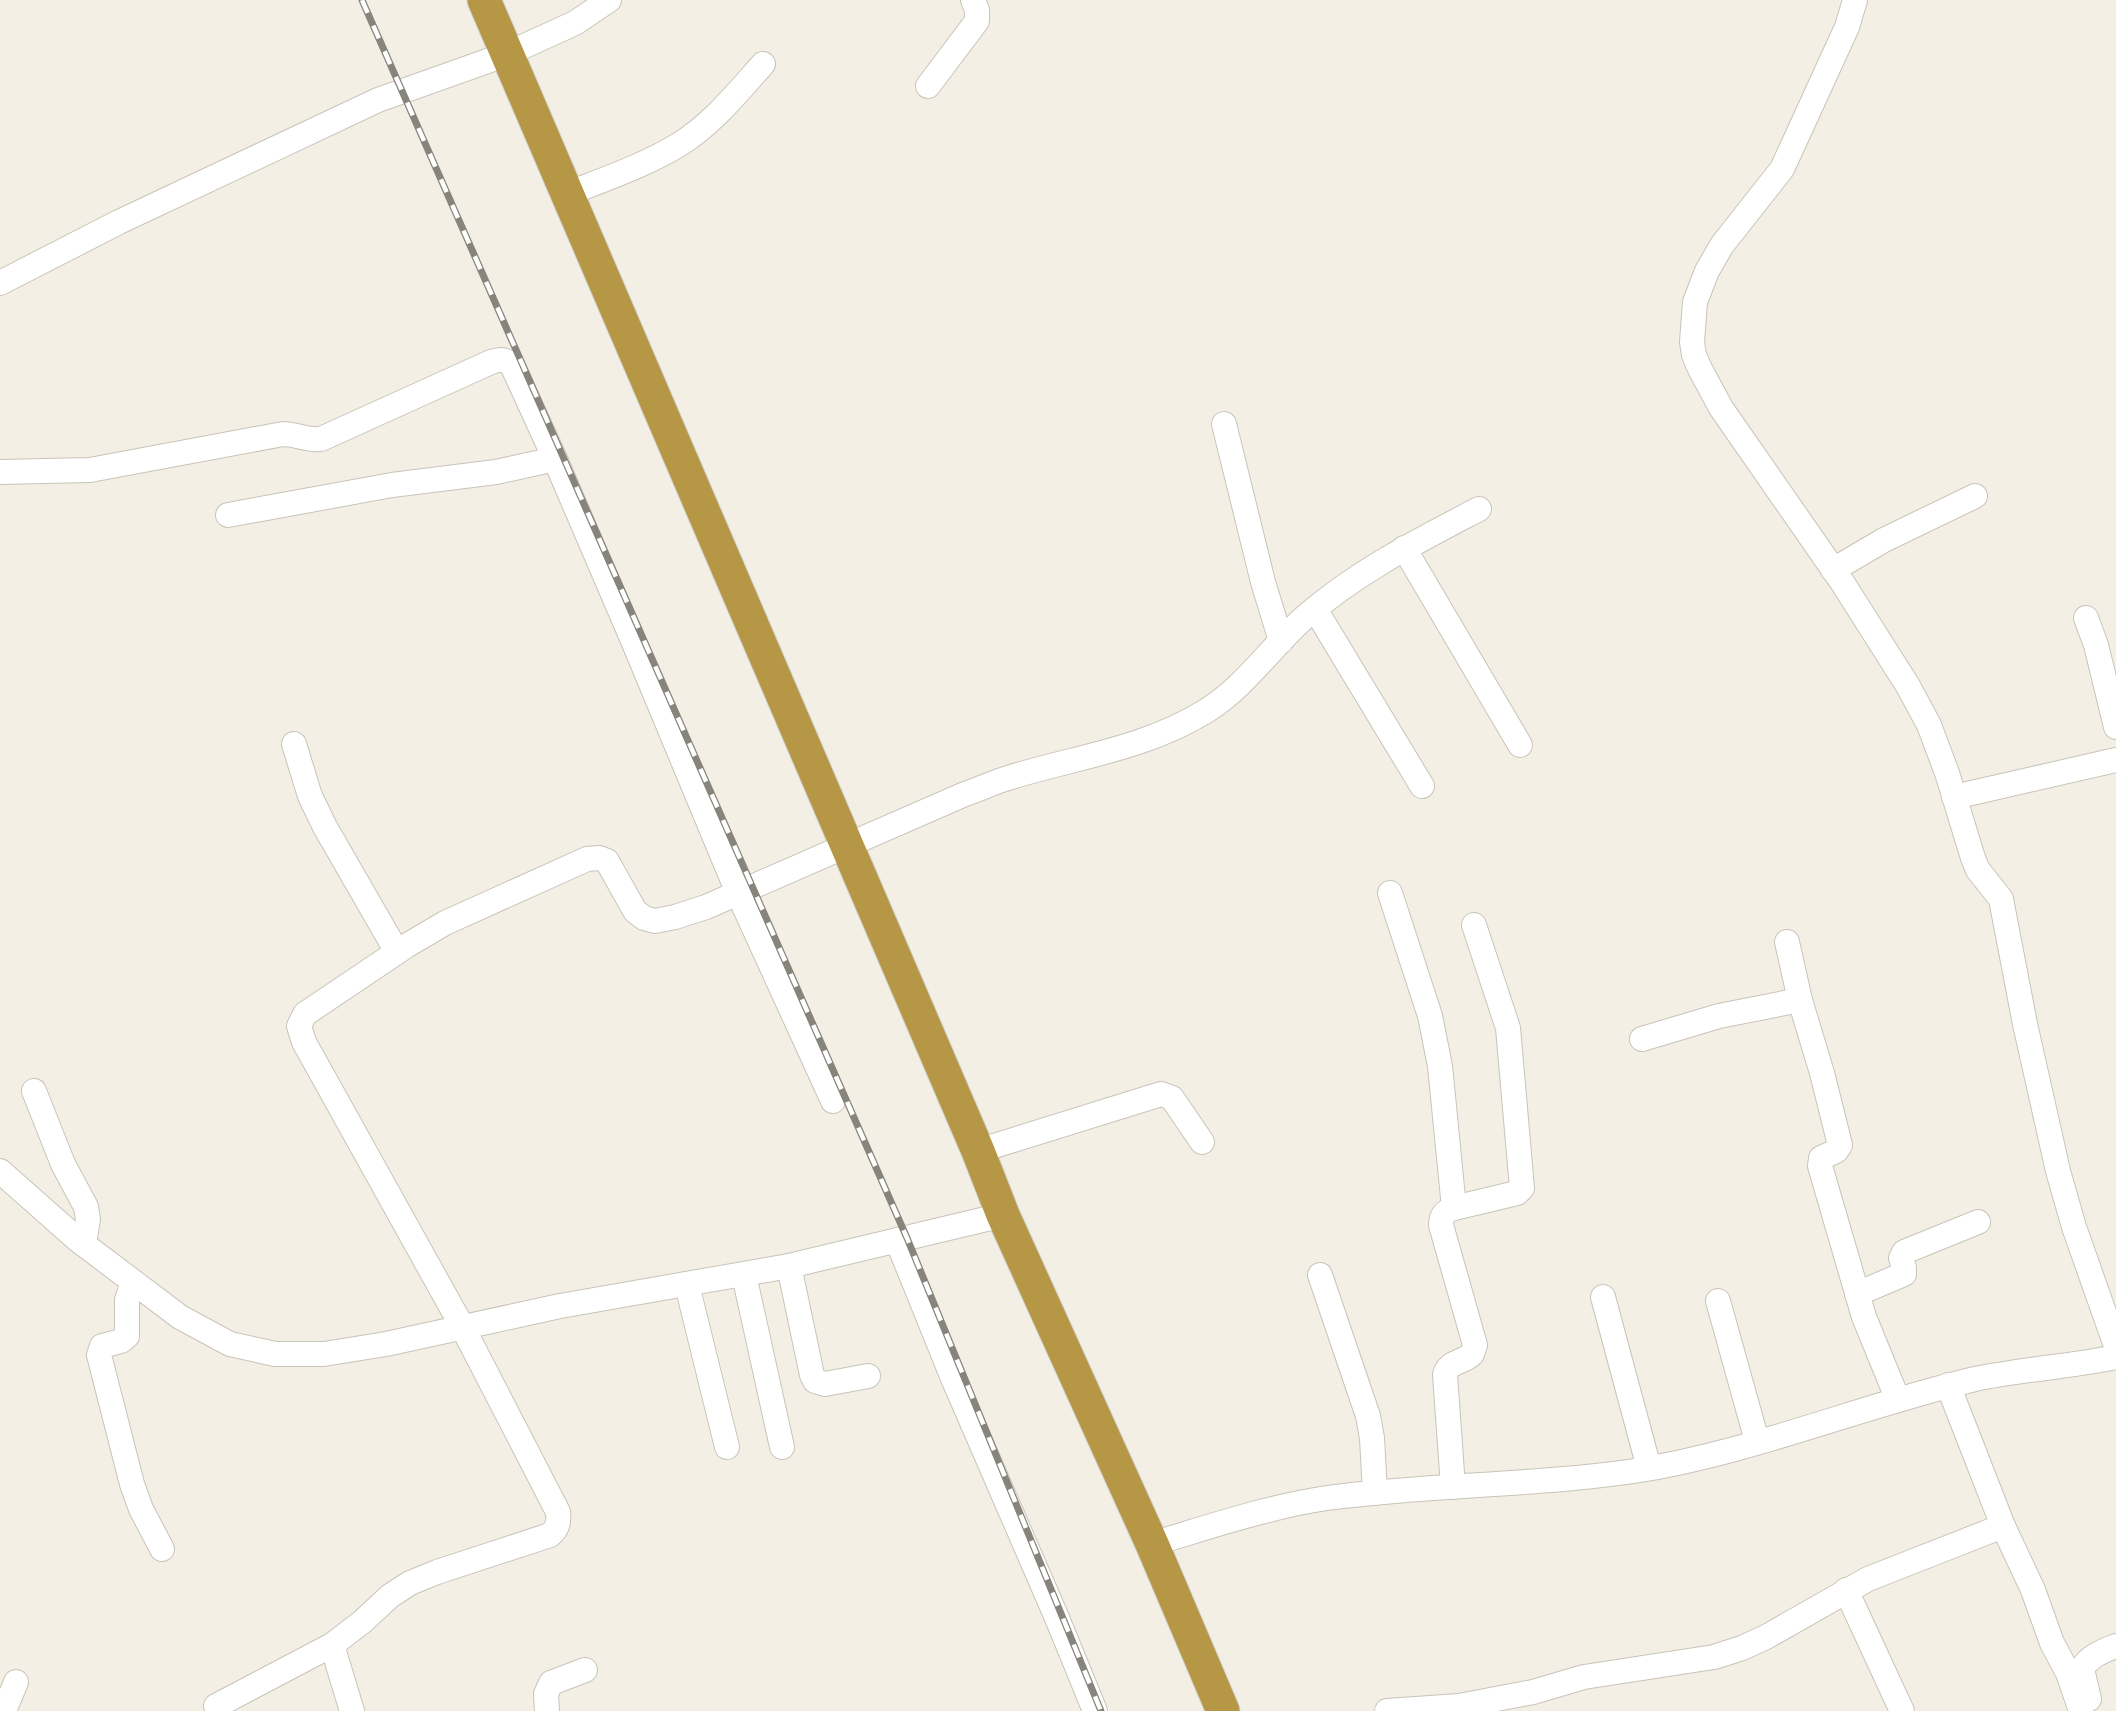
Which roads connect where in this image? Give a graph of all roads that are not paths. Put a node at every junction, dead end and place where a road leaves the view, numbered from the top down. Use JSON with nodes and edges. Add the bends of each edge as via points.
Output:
{"nodes":[{"id":1,"x":484,"y":0,"type":"edge"},
{"id":2,"x":609,"y":0,"type":"edge"},
{"id":3,"x":972,"y":0,"type":"edge"},
{"id":4,"x":1855,"y":0,"type":"edge"},
{"id":5,"x":507,"y":54,"type":"junction"},
{"id":6,"x":763,"y":64,"type":"dead end"},
{"id":7,"x":928,"y":86,"type":"dead end"},
{"id":8,"x":567,"y":194,"type":"junction"},
{"id":9,"x":0,"y":283,"type":"edge"},
{"id":10,"x":1224,"y":424,"type":"dead end"},
{"id":11,"x":555,"y":459,"type":"junction"},
{"id":12,"x":0,"y":472,"type":"edge"},
{"id":13,"x":1975,"y":495,"type":"dead end"},
{"id":14,"x":1479,"y":509,"type":"dead end"},
{"id":15,"x":228,"y":515,"type":"dead end"},
{"id":16,"x":1404,"y":548,"type":"junction"},
{"id":17,"x":1833,"y":570,"type":"junction"},
{"id":18,"x":1316,"y":609,"type":"junction"},
{"id":19,"x":2086,"y":618,"type":"dead end"},
{"id":20,"x":1281,"y":641,"type":"junction"},
{"id":21,"x":2108,"y":662,"type":"edge"},
{"id":22,"x":2116,"y":727,"type":"edge"},
{"id":23,"x":294,"y":744,"type":"dead end"},
{"id":24,"x":1520,"y":746,"type":"dead end"},
{"id":25,"x":2116,"y":760,"type":"edge"},
{"id":26,"x":1422,"y":786,"type":"dead end"},
{"id":27,"x":1954,"y":797,"type":"junction"},
{"id":28,"x":846,"y":845,"type":"junction"},
{"id":29,"x":738,"y":893,"type":"junction"},
{"id":30,"x":1390,"y":893,"type":"dead end"},
{"id":31,"x":1474,"y":924,"type":"dead end"},
{"id":32,"x":1787,"y":942,"type":"dead end"},
{"id":33,"x":397,"y":952,"type":"junction"},
{"id":34,"x":1800,"y":1000,"type":"junction"},
{"id":35,"x":1642,"y":1040,"type":"dead end"},
{"id":36,"x":34,"y":1091,"type":"dead end"},
{"id":37,"x":833,"y":1101,"type":"dead end"},
{"id":38,"x":1202,"y":1142,"type":"dead end"},
{"id":39,"x":978,"y":1151,"type":"junction"},
{"id":40,"x":0,"y":1171,"type":"edge"},
{"id":41,"x":1454,"y":1208,"type":"junction"},
{"id":42,"x":1003,"y":1215,"type":"junction"},
{"id":43,"x":1978,"y":1222,"type":"dead end"},
{"id":44,"x":897,"y":1240,"type":"junction"},
{"id":45,"x":84,"y":1244,"type":"junction"},
{"id":46,"x":789,"y":1266,"type":"junction"},
{"id":47,"x":744,"y":1275,"type":"junction"},
{"id":48,"x":1320,"y":1275,"type":"dead end"},
{"id":49,"x":133,"y":1282,"type":"junction"},
{"id":50,"x":687,"y":1286,"type":"junction"},
{"id":51,"x":1857,"y":1294,"type":"junction"},
{"id":52,"x":1603,"y":1297,"type":"dead end"},
{"id":53,"x":1718,"y":1300,"type":"dead end"},
{"id":54,"x":463,"y":1328,"type":"junction"},
{"id":55,"x":2116,"y":1346,"type":"edge"},
{"id":56,"x":2116,"y":1357,"type":"edge"},
{"id":57,"x":868,"y":1376,"type":"dead end"},
{"id":58,"x":1948,"y":1385,"type":"junction"},
{"id":59,"x":1898,"y":1400,"type":"junction"},
{"id":60,"x":1757,"y":1441,"type":"junction"},
{"id":61,"x":727,"y":1447,"type":"dead end"},
{"id":62,"x":782,"y":1447,"type":"dead end"},
{"id":63,"x":1649,"y":1468,"type":"junction"},
{"id":64,"x":1453,"y":1487,"type":"junction"},
{"id":65,"x":1376,"y":1493,"type":"junction"},
{"id":66,"x":2003,"y":1526,"type":"junction"},
{"id":67,"x":1152,"y":1544,"type":"junction"},
{"id":68,"x":162,"y":1549,"type":"dead end"},
{"id":69,"x":1846,"y":1590,"type":"junction"},
{"id":70,"x":332,"y":1645,"type":"junction"},
{"id":71,"x":2116,"y":1646,"type":"edge"},
{"id":72,"x":585,"y":1670,"type":"dead end"},
{"id":73,"x":16,"y":1682,"type":"dead end"},
{"id":74,"x":216,"y":1706,"type":"dead end"},
{"id":75,"x":4,"y":1711,"type":"edge"},
{"id":76,"x":352,"y":1711,"type":"edge"},
{"id":77,"x":547,"y":1711,"type":"edge"},
{"id":78,"x":1095,"y":1711,"type":"edge"},
{"id":79,"x":1223,"y":1711,"type":"edge"},
{"id":80,"x":1388,"y":1711,"type":"edge"},
{"id":81,"x":1902,"y":1711,"type":"edge"},
{"id":82,"x":2081,"y":1711,"type":"edge"},
{"id":83,"x":2092,"y":1711,"type":"edge"}],
"edges":[{"from":1,"to":5,"type":"highway"},
{"from":2,"to":5,"type":"street","via":[[575,23]]},
{"from":3,"to":7,"type":"street","via":[[977,21]]},
{"from":4,"to":17,"type":"street","via":[[1847,27],[1782,169],[1722,245],[1707,271],[1695,302],[1692,331],[1694,355],[1721,408]]},
{"from":5,"to":8,"type":"highway"},
{"from":5,"to":9,"type":"street","via":[[378,100],[119,222]]},
{"from":6,"to":8,"type":"street","via":[[681,143]]},
{"from":8,"to":28,"type":"highway"},
{"from":10,"to":20,"type":"street"},
{"from":11,"to":12,"type":"street","via":[[512,365],[499,359],[321,439],[283,434],[90,470]]},
{"from":11,"to":15,"type":"street"},
{"from":11,"to":29,"type":"street"},
{"from":13,"to":17,"type":"street"},
{"from":14,"to":16,"type":"street"},
{"from":16,"to":18,"type":"street","via":[[1356,577]]},
{"from":16,"to":24,"type":"street"},
{"from":17,"to":27,"type":"street","via":[[1924,715]]},
{"from":18,"to":20,"type":"street"},
{"from":18,"to":26,"type":"street"},
{"from":19,"to":21,"type":"street"},
{"from":20,"to":28,"type":"street","via":[[1237,688],[1177,728],[1099,755],[1007,778]]},
{"from":21,"to":22,"type":"street"},
{"from":23,"to":33,"type":"street","via":[[310,796],[325,827]]},
{"from":25,"to":27,"type":"street"},
{"from":27,"to":55,"type":"street","via":[[1975,864],[2001,899],[2058,1171]]},
{"from":28,"to":29,"type":"street"},
{"from":28,"to":39,"type":"highway"},
{"from":29,"to":33,"type":"street","via":[[706,907],[655,921],[635,911],[608,861],[586,859],[445,923]]},
{"from":29,"to":37,"type":"street"},
{"from":30,"to":41,"type":"street","via":[[1430,1016],[1440,1066]]},
{"from":31,"to":41,"type":"street","via":[[1508,1028],[1522,1184],[1520,1192]]},
{"from":32,"to":34,"type":"street"},
{"from":33,"to":54,"type":"street","via":[[305,1014],[300,1020],[300,1033]]},
{"from":34,"to":35,"type":"street","via":[[1719,1016]]},
{"from":34,"to":51,"type":"street","via":[[1839,1145],[1819,1162]]},
{"from":36,"to":45,"type":"street","via":[[63,1164],[86,1207]]},
{"from":38,"to":39,"type":"street","via":[[1172,1098],[1161,1094]]},
{"from":39,"to":42,"type":"highway"},
{"from":40,"to":45,"type":"street"},
{"from":41,"to":64,"type":"street","via":[[1443,1215],[1442,1225],[1475,1345],[1472,1354],[1450,1365],[1445,1375]]},
{"from":42,"to":44,"type":"street"},
{"from":42,"to":67,"type":"highway"},
{"from":43,"to":51,"type":"street","via":[[1904,1252],[1901,1258],[1905,1271],[1901,1276]]},
{"from":44,"to":46,"type":"street"},
{"from":44,"to":78,"type":"street"},
{"from":45,"to":49,"type":"street"},
{"from":46,"to":47,"type":"street"},
{"from":46,"to":57,"type":"street","via":[[815,1381],[825,1384]]},
{"from":47,"to":50,"type":"street"},
{"from":47,"to":62,"type":"street"},
{"from":48,"to":65,"type":"street","via":[[1368,1416]]},
{"from":49,"to":54,"type":"street","via":[[180,1317],[230,1344],[275,1354],[324,1354]]},
{"from":49,"to":68,"type":"street","via":[[127,1300],[128,1336],[102,1346],[99,1355],[132,1484]]},
{"from":50,"to":54,"type":"street","via":[[560,1306]]},
{"from":50,"to":61,"type":"street"},
{"from":51,"to":59,"type":"street"},
{"from":52,"to":63,"type":"street"},
{"from":53,"to":60,"type":"street"},
{"from":54,"to":70,"type":"street","via":[[558,1512],[556,1530],[411,1583]]},
{"from":56,"to":58,"type":"street"},
{"from":58,"to":59,"type":"street"},
{"from":58,"to":66,"type":"street"},
{"from":59,"to":60,"type":"street"},
{"from":60,"to":63,"type":"street"},
{"from":63,"to":64,"type":"street","via":[[1569,1479]]},
{"from":64,"to":65,"type":"street"},
{"from":65,"to":67,"type":"street","via":[[1268,1510]]},
{"from":66,"to":69,"type":"street"},
{"from":66,"to":82,"type":"street"},
{"from":67,"to":79,"type":"highway"},
{"from":69,"to":80,"type":"street","via":[[1766,1637],[1714,1657],[1584,1677],[1533,1692],[1459,1706]]},
{"from":69,"to":81,"type":"street"},
{"from":70,"to":74,"type":"street"},
{"from":70,"to":76,"type":"street"},
{"from":71,"to":83,"type":"street","via":[[2095,1655],[2082,1669]]},
{"from":72,"to":77,"type":"street","via":[[551,1683],[546,1694]]},
{"from":73,"to":75,"type":"street"}]}
